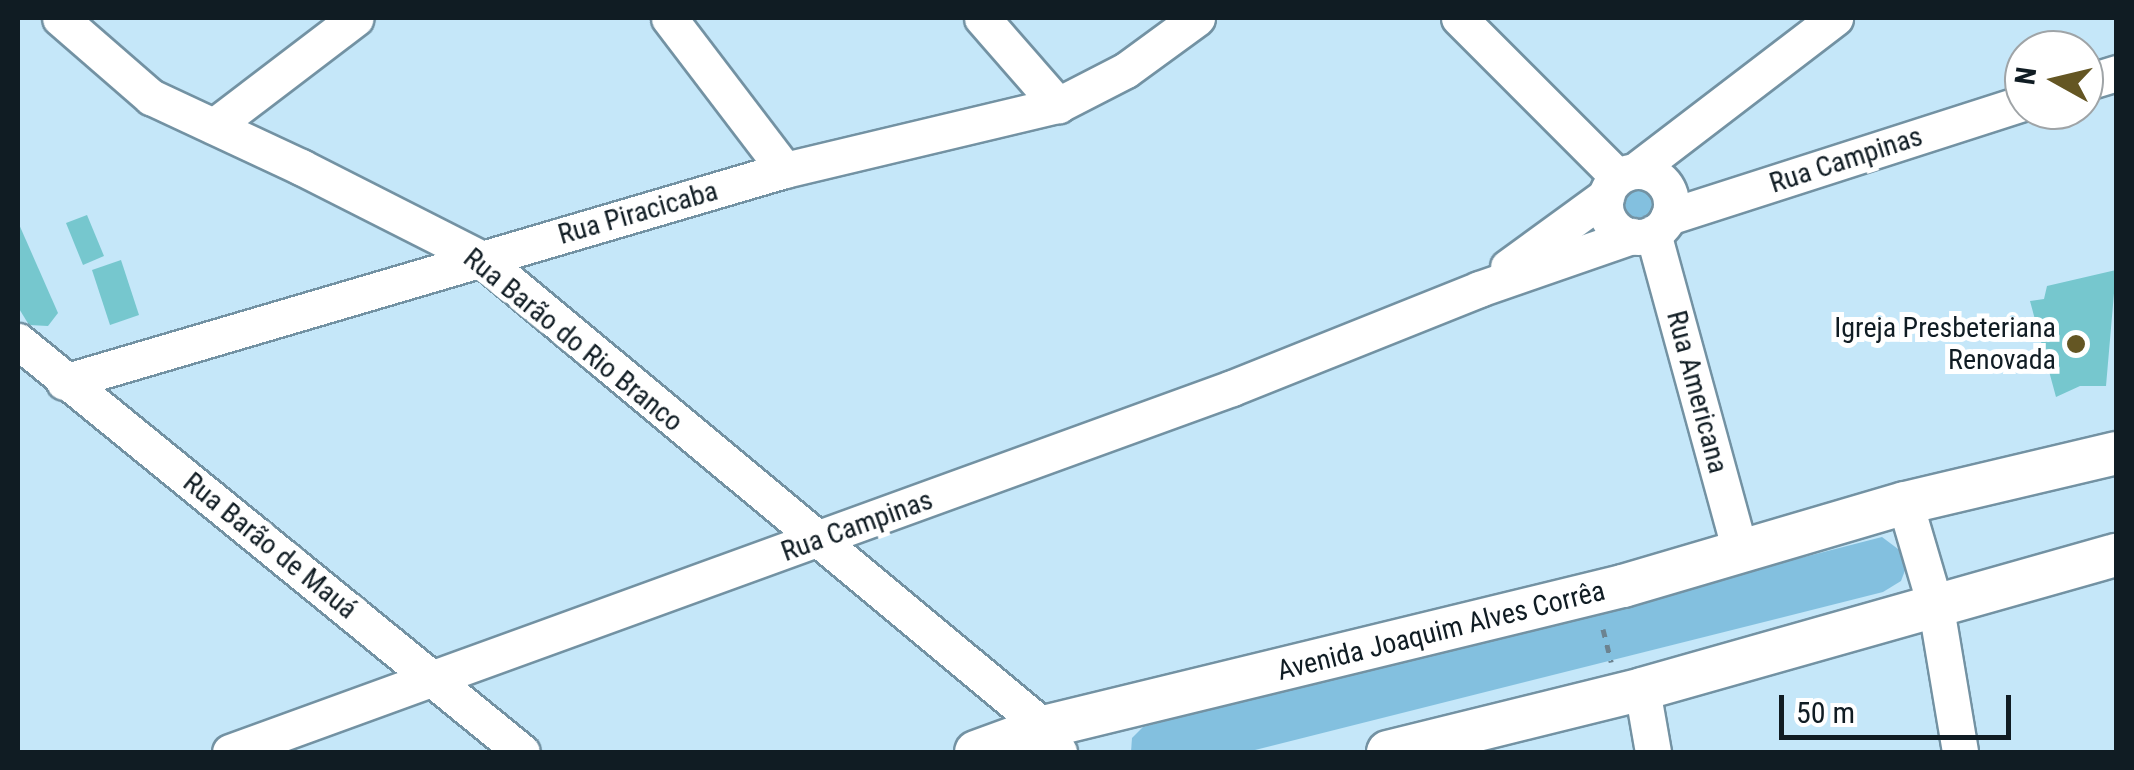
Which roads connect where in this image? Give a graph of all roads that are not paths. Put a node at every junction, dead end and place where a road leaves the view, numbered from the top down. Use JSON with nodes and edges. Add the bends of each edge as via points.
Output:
{"nodes":[{"id":1,"x":60,"y":18,"type":"edge"},
{"id":2,"x":356,"y":18,"type":"edge"},
{"id":3,"x":668,"y":18,"type":"edge"},
{"id":4,"x":982,"y":18,"type":"edge"},
{"id":5,"x":1197,"y":18,"type":"edge"},
{"id":6,"x":1459,"y":18,"type":"edge"},
{"id":7,"x":1835,"y":18,"type":"edge"},
{"id":8,"x":1058,"y":105,"type":"junction"},
{"id":9,"x":2004,"y":110,"type":"edge"},
{"id":10,"x":214,"y":126,"type":"junction"},
{"id":11,"x":785,"y":170,"type":"junction"},
{"id":12,"x":1620,"y":181,"type":"junction"},
{"id":13,"x":1651,"y":228,"type":"junction"},
{"id":14,"x":482,"y":259,"type":"junction"},
{"id":15,"x":1480,"y":288,"type":"junction"},
{"id":16,"x":18,"y":341,"type":"edge"},
{"id":17,"x":64,"y":382,"type":"junction"},
{"id":18,"x":2116,"y":454,"type":"edge"},
{"id":19,"x":1905,"y":503,"type":"junction"},
{"id":20,"x":816,"y":540,"type":"junction"},
{"id":21,"x":1740,"y":550,"type":"junction"},
{"id":22,"x":2116,"y":554,"type":"edge"},
{"id":23,"x":1936,"y":608,"type":"junction"},
{"id":24,"x":435,"y":678,"type":"junction"},
{"id":25,"x":1630,"y":691,"type":"junction"},
{"id":26,"x":1052,"y":740,"type":"edge"},
{"id":27,"x":230,"y":752,"type":"edge"},
{"id":28,"x":522,"y":752,"type":"edge"},
{"id":29,"x":976,"y":752,"type":"edge"},
{"id":30,"x":1388,"y":752,"type":"edge"},
{"id":31,"x":1654,"y":752,"type":"edge"},
{"id":32,"x":1960,"y":752,"type":"edge"}],
"edges":[{"from":1,"to":10,"type":"street","name":"Rua Barão do Rio Branco","via":[[151,97]]},
{"from":2,"to":10,"type":"street"},
{"from":3,"to":11,"type":"street"},
{"from":4,"to":8,"type":"street"},
{"from":5,"to":8,"type":"street","name":"Rua Piracicaba","via":[[1126,70]]},
{"from":6,"to":12,"type":"street"},
{"from":7,"to":12,"type":"street","name":"Rua Campinas"},
{"from":8,"to":11,"type":"street","name":"Rua Piracicaba"},
{"from":9,"to":13,"type":"street","name":"Rua Campinas"},
{"from":10,"to":14,"type":"street","name":"Rua Barão do Rio Branco"},
{"from":11,"to":14,"type":"street","name":"Rua Piracicaba"},
{"from":12,"to":13,"type":"street","via":[[1613,225]]},
{"from":12,"to":13,"type":"street","via":[[1649,172],[1666,185]]},
{"from":12,"to":15,"type":"street","name":"Rua Campinas"},
{"from":13,"to":15,"type":"street","name":"Rua Campinas"},
{"from":13,"to":21,"type":"street","name":"Rua Americana"},
{"from":14,"to":17,"type":"street","name":"Rua Piracicaba"},
{"from":14,"to":20,"type":"street","name":"Rua Barão do Rio Branco"},
{"from":15,"to":20,"type":"street","name":"Rua Campinas","via":[[1232,388]]},
{"from":16,"to":17,"type":"street","name":"Rua Barão de Mauá"},
{"from":17,"to":24,"type":"street","name":"Rua Barão de Mauá"},
{"from":18,"to":19,"type":"main road","name":"Avenida Joaquim Alves Corrêa"},
{"from":19,"to":21,"type":"main road","name":"Avenida Joaquim Alves Corrêa"},
{"from":19,"to":23,"type":"street"},
{"from":20,"to":24,"type":"street","name":"Rua Campinas"},
{"from":20,"to":26,"type":"street","name":"Rua Barão do Rio Branco"},
{"from":21,"to":26,"type":"main road","name":"Avenida Joaquim Alves Corrêa"},
{"from":22,"to":23,"type":"main road"},
{"from":23,"to":25,"type":"main road"},
{"from":23,"to":32,"type":"street"},
{"from":24,"to":27,"type":"street","name":"Rua Campinas"},
{"from":24,"to":28,"type":"street","name":"Rua Barão de Mauá"},
{"from":25,"to":30,"type":"main road"},
{"from":25,"to":31,"type":"street"},
{"from":26,"to":29,"type":"main road","name":"Avenida Joaquim Alves Corrêa"}]}
